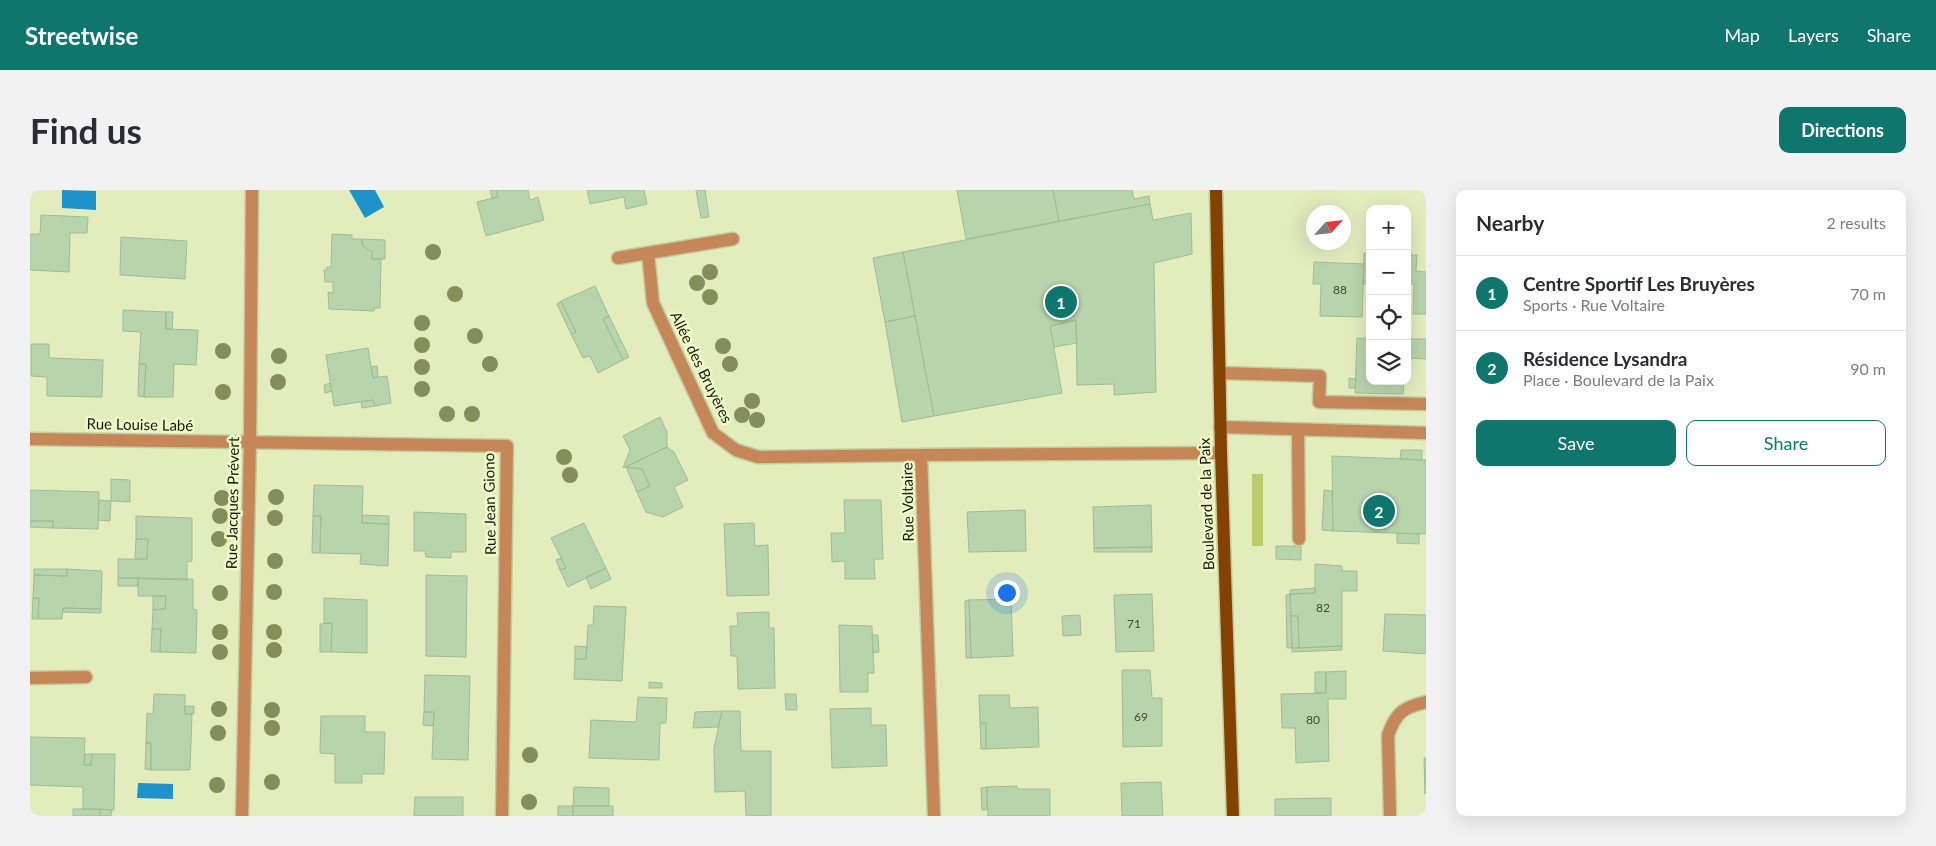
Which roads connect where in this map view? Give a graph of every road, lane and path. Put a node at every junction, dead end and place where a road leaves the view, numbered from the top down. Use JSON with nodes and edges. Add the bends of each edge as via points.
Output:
{"nodes":[{"id":1,"x":252,"y":190,"type":"edge"},
{"id":2,"x":1216,"y":190,"type":"edge"},
{"id":3,"x":733,"y":239,"type":"dead end"},
{"id":4,"x":648,"y":253,"type":"junction"},
{"id":5,"x":618,"y":258,"type":"dead end"},
{"id":6,"x":1220,"y":373,"type":"junction"},
{"id":7,"x":1426,"y":404,"type":"edge"},
{"id":8,"x":1220,"y":427,"type":"junction"},
{"id":9,"x":1298,"y":430,"type":"junction"},
{"id":10,"x":1426,"y":433,"type":"edge"},
{"id":11,"x":30,"y":439,"type":"edge"},
{"id":12,"x":250,"y":442,"type":"junction"},
{"id":13,"x":1221,"y":454,"type":"junction"},
{"id":14,"x":921,"y":455,"type":"junction"},
{"id":15,"x":1299,"y":539,"type":"dead end"},
{"id":16,"x":86,"y":677,"type":"dead end"},
{"id":17,"x":30,"y":678,"type":"edge"},
{"id":18,"x":1426,"y":702,"type":"edge"},
{"id":19,"x":242,"y":816,"type":"edge"},
{"id":20,"x":502,"y":816,"type":"edge"},
{"id":21,"x":934,"y":816,"type":"edge"},
{"id":22,"x":1232,"y":816,"type":"edge"},
{"id":23,"x":1390,"y":816,"type":"edge"}],
"edges":[{"from":1,"to":12,"type":"street","name":"Rue Jacques Prévert"},
{"from":2,"to":6,"type":"main road","name":"Boulevard de la Paix"},
{"from":3,"to":4,"type":"street"},
{"from":4,"to":5,"type":"street"},
{"from":4,"to":14,"type":"street","name":"Allée des Bruyères","via":[[653,303],[713,433],[736,450],[758,457]]},
{"from":6,"to":7,"type":"street","via":[[1320,376],[1319,402]]},
{"from":6,"to":8,"type":"main road","name":"Boulevard de la Paix"},
{"from":8,"to":9,"type":"street"},
{"from":8,"to":13,"type":"main road","name":"Boulevard de la Paix"},
{"from":9,"to":10,"type":"street"},
{"from":9,"to":15,"type":"street"},
{"from":11,"to":12,"type":"street","name":"Rue Louise Labé"},
{"from":12,"to":19,"type":"street","name":"Rue Jacques Prévert"},
{"from":12,"to":20,"type":"street","name":"Rue Jean Giono","via":[[507,446]]},
{"from":13,"to":14,"type":"street","name":"Rue Voltaire"},
{"from":13,"to":22,"type":"main road","name":"Boulevard de la Paix"},
{"from":14,"to":21,"type":"street","name":"Rue Voltaire"},
{"from":16,"to":17,"type":"street"},
{"from":18,"to":23,"type":"street","via":[[1401,711],[1388,735]]}]}
